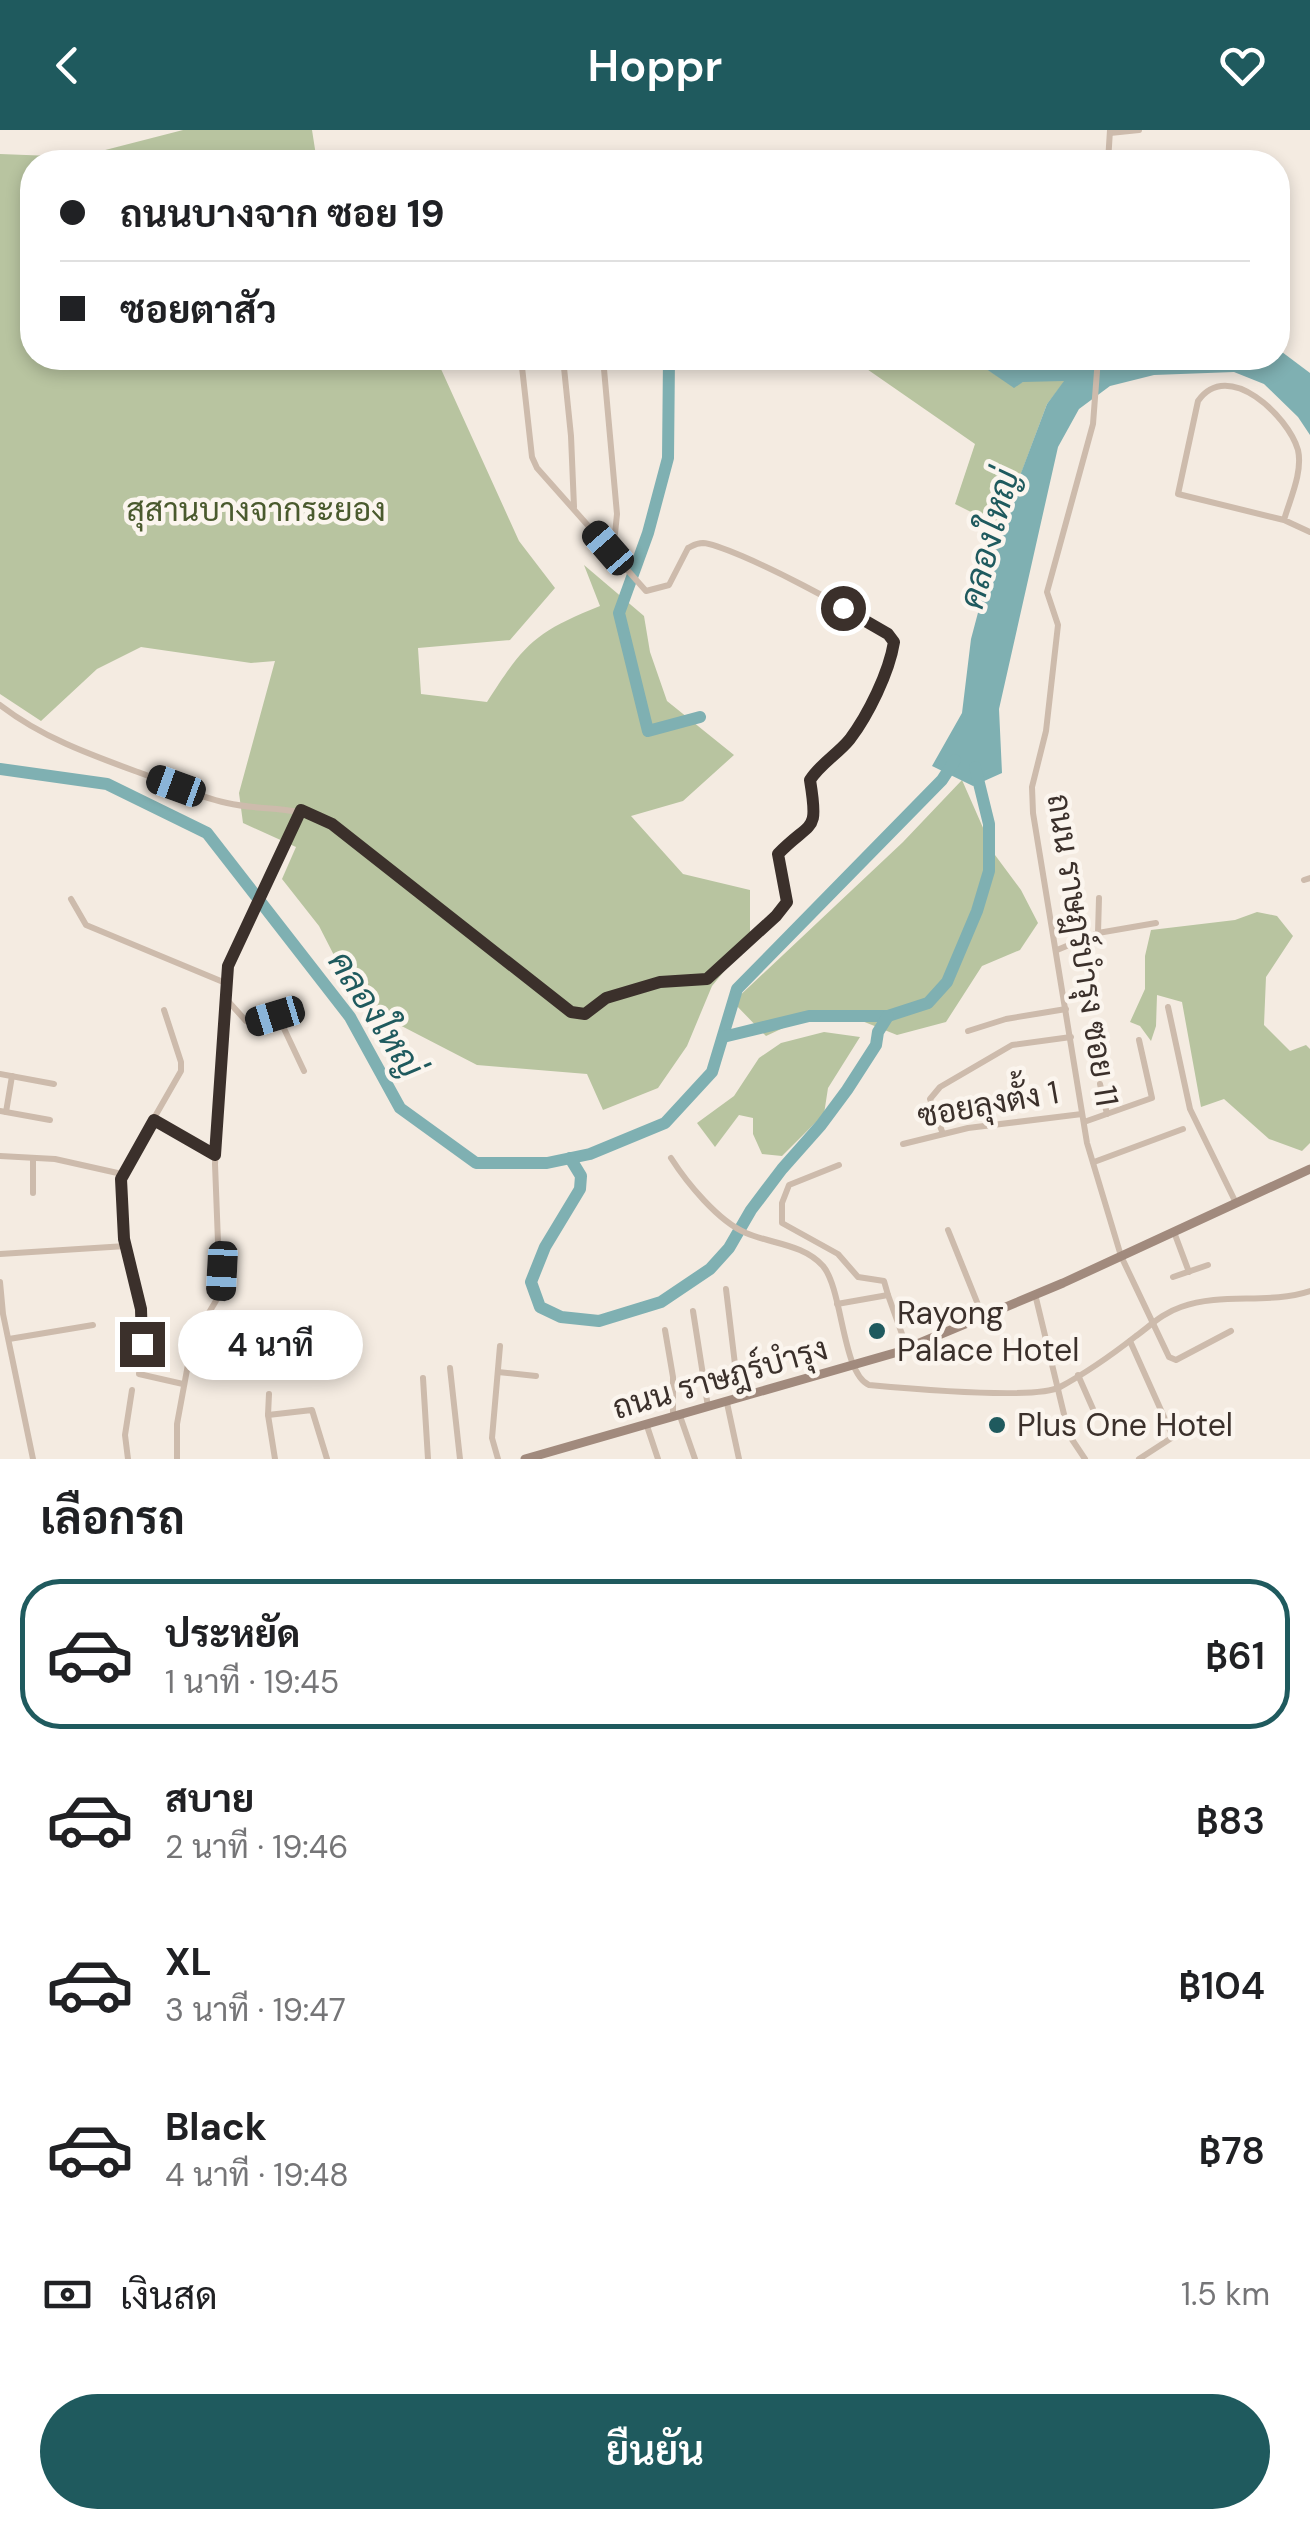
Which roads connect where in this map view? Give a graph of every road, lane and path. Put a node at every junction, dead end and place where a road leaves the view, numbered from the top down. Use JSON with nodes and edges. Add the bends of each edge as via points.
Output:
{"nodes":[{"id":1,"x":1139,"y":130,"type":"edge"},
{"id":2,"x":1110,"y":131,"type":"edge"},
{"id":3,"x":522,"y":370,"type":"edge"},
{"id":4,"x":564,"y":370,"type":"edge"},
{"id":5,"x":604,"y":370,"type":"edge"},
{"id":6,"x":1097,"y":370,"type":"edge"},
{"id":7,"x":574,"y":509,"type":"junction"},
{"id":8,"x":1284,"y":520,"type":"junction"},
{"id":9,"x":1310,"y":532,"type":"edge"},
{"id":10,"x":608,"y":548,"type":"junction"},
{"id":11,"x":0,"y":705,"type":"edge"},
{"id":12,"x":301,"y":810,"type":"junction"},
{"id":13,"x":1099,"y":898,"type":"dead end"},
{"id":14,"x":71,"y":899,"type":"dead end"},
{"id":15,"x":1156,"y":923,"type":"dead end"},
{"id":16,"x":1098,"y":933,"type":"junction"},
{"id":17,"x":1056,"y":951,"type":"junction"},
{"id":18,"x":228,"y":984,"type":"junction"},
{"id":19,"x":228,"y":1000,"type":"junction"},
{"id":20,"x":1168,"y":1007,"type":"dead end"},
{"id":21,"x":1066,"y":1009,"type":"junction"},
{"id":22,"x":164,"y":1010,"type":"dead end"},
{"id":23,"x":968,"y":1031,"type":"dead end"},
{"id":24,"x":1070,"y":1037,"type":"junction"},
{"id":25,"x":1139,"y":1040,"type":"dead end"},
{"id":26,"x":304,"y":1071,"type":"dead end"},
{"id":27,"x":0,"y":1074,"type":"edge"},
{"id":28,"x":12,"y":1076,"type":"junction"},
{"id":29,"x":54,"y":1084,"type":"dead end"},
{"id":30,"x":1100,"y":1084,"type":"dead end"},
{"id":31,"x":3,"y":1111,"type":"edge"},
{"id":32,"x":1107,"y":1114,"type":"junction"},
{"id":33,"x":1083,"y":1118,"type":"junction"},
{"id":34,"x":50,"y":1120,"type":"dead end"},
{"id":35,"x":154,"y":1120,"type":"junction"},
{"id":36,"x":1182,"y":1129,"type":"dead end"},
{"id":37,"x":943,"y":1134,"type":"junction"},
{"id":38,"x":903,"y":1144,"type":"dead end"},
{"id":39,"x":215,"y":1155,"type":"junction"},
{"id":40,"x":0,"y":1156,"type":"edge"},
{"id":41,"x":33,"y":1158,"type":"junction"},
{"id":42,"x":671,"y":1158,"type":"dead end"},
{"id":43,"x":1094,"y":1162,"type":"junction"},
{"id":44,"x":838,"y":1164,"type":"dead end"},
{"id":45,"x":1310,"y":1168,"type":"edge"},
{"id":46,"x":122,"y":1174,"type":"junction"},
{"id":47,"x":34,"y":1193,"type":"dead end"},
{"id":48,"x":1236,"y":1203,"type":"junction"},
{"id":49,"x":948,"y":1230,"type":"dead end"},
{"id":50,"x":1174,"y":1232,"type":"junction"},
{"id":51,"x":126,"y":1246,"type":"junction"},
{"id":52,"x":0,"y":1254,"type":"edge"},
{"id":53,"x":1121,"y":1256,"type":"junction"},
{"id":54,"x":1208,"y":1265,"type":"dead end"},
{"id":55,"x":1189,"y":1272,"type":"junction"},
{"id":56,"x":1172,"y":1278,"type":"dead end"},
{"id":57,"x":0,"y":1282,"type":"edge"},
{"id":58,"x":726,"y":1290,"type":"dead end"},
{"id":59,"x":1310,"y":1291,"type":"edge"},
{"id":60,"x":1035,"y":1294,"type":"junction"},
{"id":61,"x":888,"y":1295,"type":"junction"},
{"id":62,"x":837,"y":1304,"type":"junction"},
{"id":63,"x":693,"y":1312,"type":"dead end"},
{"id":64,"x":983,"y":1317,"type":"junction"},
{"id":65,"x":1154,"y":1322,"type":"junction"},
{"id":66,"x":94,"y":1325,"type":"dead end"},
{"id":67,"x":665,"y":1330,"type":"dead end"},
{"id":68,"x":1230,"y":1331,"type":"dead end"},
{"id":69,"x":9,"y":1339,"type":"junction"},
{"id":70,"x":1130,"y":1340,"type":"junction"},
{"id":71,"x":500,"y":1346,"type":"dead end"},
{"id":72,"x":908,"y":1348,"type":"junction"},
{"id":73,"x":856,"y":1365,"type":"junction"},
{"id":74,"x":450,"y":1368,"type":"dead end"},
{"id":75,"x":498,"y":1372,"type":"junction"},
{"id":76,"x":1078,"y":1375,"type":"junction"},
{"id":77,"x":536,"y":1376,"type":"dead end"},
{"id":78,"x":423,"y":1378,"type":"dead end"},
{"id":79,"x":183,"y":1384,"type":"junction"},
{"id":80,"x":132,"y":1390,"type":"dead end"},
{"id":81,"x":1056,"y":1390,"type":"junction"},
{"id":82,"x":269,"y":1394,"type":"dead end"},
{"id":83,"x":739,"y":1400,"type":"junction"},
{"id":84,"x":727,"y":1403,"type":"junction"},
{"id":85,"x":708,"y":1408,"type":"junction"},
{"id":86,"x":1093,"y":1409,"type":"dead end"},
{"id":87,"x":268,"y":1415,"type":"junction"},
{"id":88,"x":677,"y":1417,"type":"junction"},
{"id":89,"x":646,"y":1426,"type":"junction"},
{"id":90,"x":33,"y":1459,"type":"edge"},
{"id":91,"x":128,"y":1459,"type":"edge"},
{"id":92,"x":178,"y":1459,"type":"edge"},
{"id":93,"x":275,"y":1459,"type":"edge"},
{"id":94,"x":326,"y":1459,"type":"edge"},
{"id":95,"x":428,"y":1459,"type":"edge"},
{"id":96,"x":460,"y":1459,"type":"edge"},
{"id":97,"x":498,"y":1459,"type":"edge"},
{"id":98,"x":525,"y":1459,"type":"edge"},
{"id":99,"x":658,"y":1459,"type":"edge"},
{"id":100,"x":696,"y":1459,"type":"edge"},
{"id":101,"x":739,"y":1459,"type":"edge"},
{"id":102,"x":1085,"y":1459,"type":"edge"},
{"id":103,"x":1139,"y":1459,"type":"edge"}],
"edges":[{"from":1,"to":2,"type":"street"},
{"from":3,"to":7,"type":"street","via":[[534,462]]},
{"from":4,"to":7,"type":"street"},
{"from":5,"to":10,"type":"street","via":[[617,514]]},
{"from":6,"to":17,"type":"street","name":"ถนน ราษฎร์บำรุง ซอย 11","via":[[1093,424],[1047,592],[1058,625],[1032,787]]},
{"from":7,"to":10,"type":"street"},
{"from":8,"to":8,"type":"street","via":[[1178,494],[1206,390],[1230,386],[1260,400],[1296,446],[1299,466]]},
{"from":8,"to":9,"type":"street"},
{"from":10,"to":12,"type":"street","via":[[652,591],[666,587],[688,548],[704,543],[868,620],[894,642],[849,740],[810,780],[816,816],[810,828],[778,854],[787,902],[714,975],[667,980],[606,998],[585,1014],[571,1012],[332,824]]},
{"from":11,"to":12,"type":"street","via":[[96,759],[213,800]]},
{"from":12,"to":18,"type":"street","via":[[228,966]]},
{"from":13,"to":16,"type":"street"},
{"from":14,"to":18,"type":"street","via":[[86,925]]},
{"from":15,"to":16,"type":"street"},
{"from":16,"to":17,"type":"street"},
{"from":17,"to":21,"type":"street","name":"ถนน ราษฎร์บำรุง ซอย 11"},
{"from":18,"to":19,"type":"street"},
{"from":19,"to":26,"type":"street","via":[[246,1022],[280,1018]]},
{"from":19,"to":39,"type":"street"},
{"from":20,"to":48,"type":"street","via":[[1190,1109]]},
{"from":21,"to":23,"type":"street"},
{"from":21,"to":24,"type":"street","name":"ถนน ราษฎร์บำรุง ซอย 11"},
{"from":22,"to":35,"type":"street","via":[[181,1062]]},
{"from":24,"to":33,"type":"street","name":"ถนน ราษฎร์บำรุง ซอย 11"},
{"from":24,"to":37,"type":"street","via":[[1012,1046],[940,1086],[930,1099]]},
{"from":25,"to":32,"type":"street","name":"ซอยลุงตั้ง 1","via":[[1152,1098]]},
{"from":27,"to":28,"type":"street"},
{"from":28,"to":29,"type":"street"},
{"from":28,"to":31,"type":"street"},
{"from":30,"to":32,"type":"street"},
{"from":31,"to":34,"type":"street"},
{"from":32,"to":33,"type":"street","name":"ซอยลุงตั้ง 1"},
{"from":33,"to":37,"type":"street","name":"ซอยลุงตั้ง 1"},
{"from":33,"to":43,"type":"street","name":"ถนน ราษฎร์บำรุง ซอย 11"},
{"from":35,"to":39,"type":"street"},
{"from":35,"to":46,"type":"street"},
{"from":36,"to":43,"type":"street"},
{"from":37,"to":38,"type":"street","name":"ซอยลุงตั้ง 1"},
{"from":39,"to":79,"type":"street","via":[[220,1294]]},
{"from":40,"to":41,"type":"street"},
{"from":41,"to":46,"type":"street"},
{"from":41,"to":47,"type":"street"},
{"from":42,"to":62,"type":"street","via":[[691,1187],[738,1229],[819,1262]]},
{"from":43,"to":53,"type":"street","name":"ถนน ราษฎร์บำรุง ซอย 11"},
{"from":44,"to":61,"type":"street","via":[[789,1184],[782,1222],[838,1254],[862,1279],[886,1283]]},
{"from":45,"to":48,"type":"street","name":"ถนน ราษฎร์บำรุง"},
{"from":46,"to":51,"type":"street"},
{"from":48,"to":50,"type":"street","name":"ถนน ราษฎร์บำรุง"},
{"from":49,"to":64,"type":"street"},
{"from":50,"to":53,"type":"street","name":"ถนน ราษฎร์บำรุง"},
{"from":50,"to":55,"type":"street"},
{"from":51,"to":52,"type":"street"},
{"from":51,"to":79,"type":"street","via":[[141,1309],[140,1374]]},
{"from":53,"to":60,"type":"street","name":"ถนน ราษฎร์บำรุง"},
{"from":53,"to":65,"type":"street","name":"ถนน ราษฎร์บำรุง ซอย 11"},
{"from":54,"to":55,"type":"street"},
{"from":55,"to":56,"type":"street"},
{"from":57,"to":69,"type":"street"},
{"from":58,"to":83,"type":"street"},
{"from":59,"to":65,"type":"street","via":[[1208,1300]]},
{"from":60,"to":64,"type":"street","name":"ถนน ราษฎร์บำรุง"},
{"from":60,"to":81,"type":"street"},
{"from":61,"to":62,"type":"street"},
{"from":61,"to":72,"type":"street"},
{"from":62,"to":73,"type":"street"},
{"from":63,"to":85,"type":"street"},
{"from":64,"to":72,"type":"street","name":"ถนน ราษฎร์บำรุง"},
{"from":65,"to":68,"type":"street","name":"ถนน ราษฎร์บำรุง ซอย 11","via":[[1176,1360]]},
{"from":65,"to":70,"type":"street"},
{"from":66,"to":69,"type":"street"},
{"from":67,"to":88,"type":"street"},
{"from":69,"to":90,"type":"street"},
{"from":70,"to":76,"type":"street"},
{"from":70,"to":103,"type":"street","via":[[1174,1436]]},
{"from":71,"to":75,"type":"street"},
{"from":72,"to":73,"type":"street","name":"ถนน ราษฎร์บำรุง"},
{"from":73,"to":81,"type":"street","via":[[869,1385]]},
{"from":73,"to":83,"type":"street","name":"ถนน ราษฎร์บำรุง"},
{"from":74,"to":96,"type":"street"},
{"from":75,"to":77,"type":"street"},
{"from":75,"to":97,"type":"street","via":[[492,1438]]},
{"from":76,"to":81,"type":"street"},
{"from":76,"to":86,"type":"street"},
{"from":78,"to":95,"type":"street"},
{"from":79,"to":92,"type":"street"},
{"from":80,"to":91,"type":"street","via":[[124,1436]]},
{"from":81,"to":102,"type":"street","via":[[1068,1435]]},
{"from":82,"to":87,"type":"street"},
{"from":83,"to":84,"type":"street","name":"ถนน ราษฎร์บำรุง"},
{"from":84,"to":85,"type":"street","name":"ถนน ราษฎร์บำรุง"},
{"from":84,"to":101,"type":"street"},
{"from":85,"to":88,"type":"street","name":"ถนน ราษฎร์บำรุง"},
{"from":87,"to":93,"type":"street"},
{"from":87,"to":94,"type":"street","via":[[312,1410]]},
{"from":88,"to":89,"type":"street","name":"ถนน ราษฎร์บำรุง"},
{"from":88,"to":100,"type":"street"},
{"from":89,"to":98,"type":"street","name":"ถนน ราษฎร์บำรุง"},
{"from":89,"to":99,"type":"street"}]}
